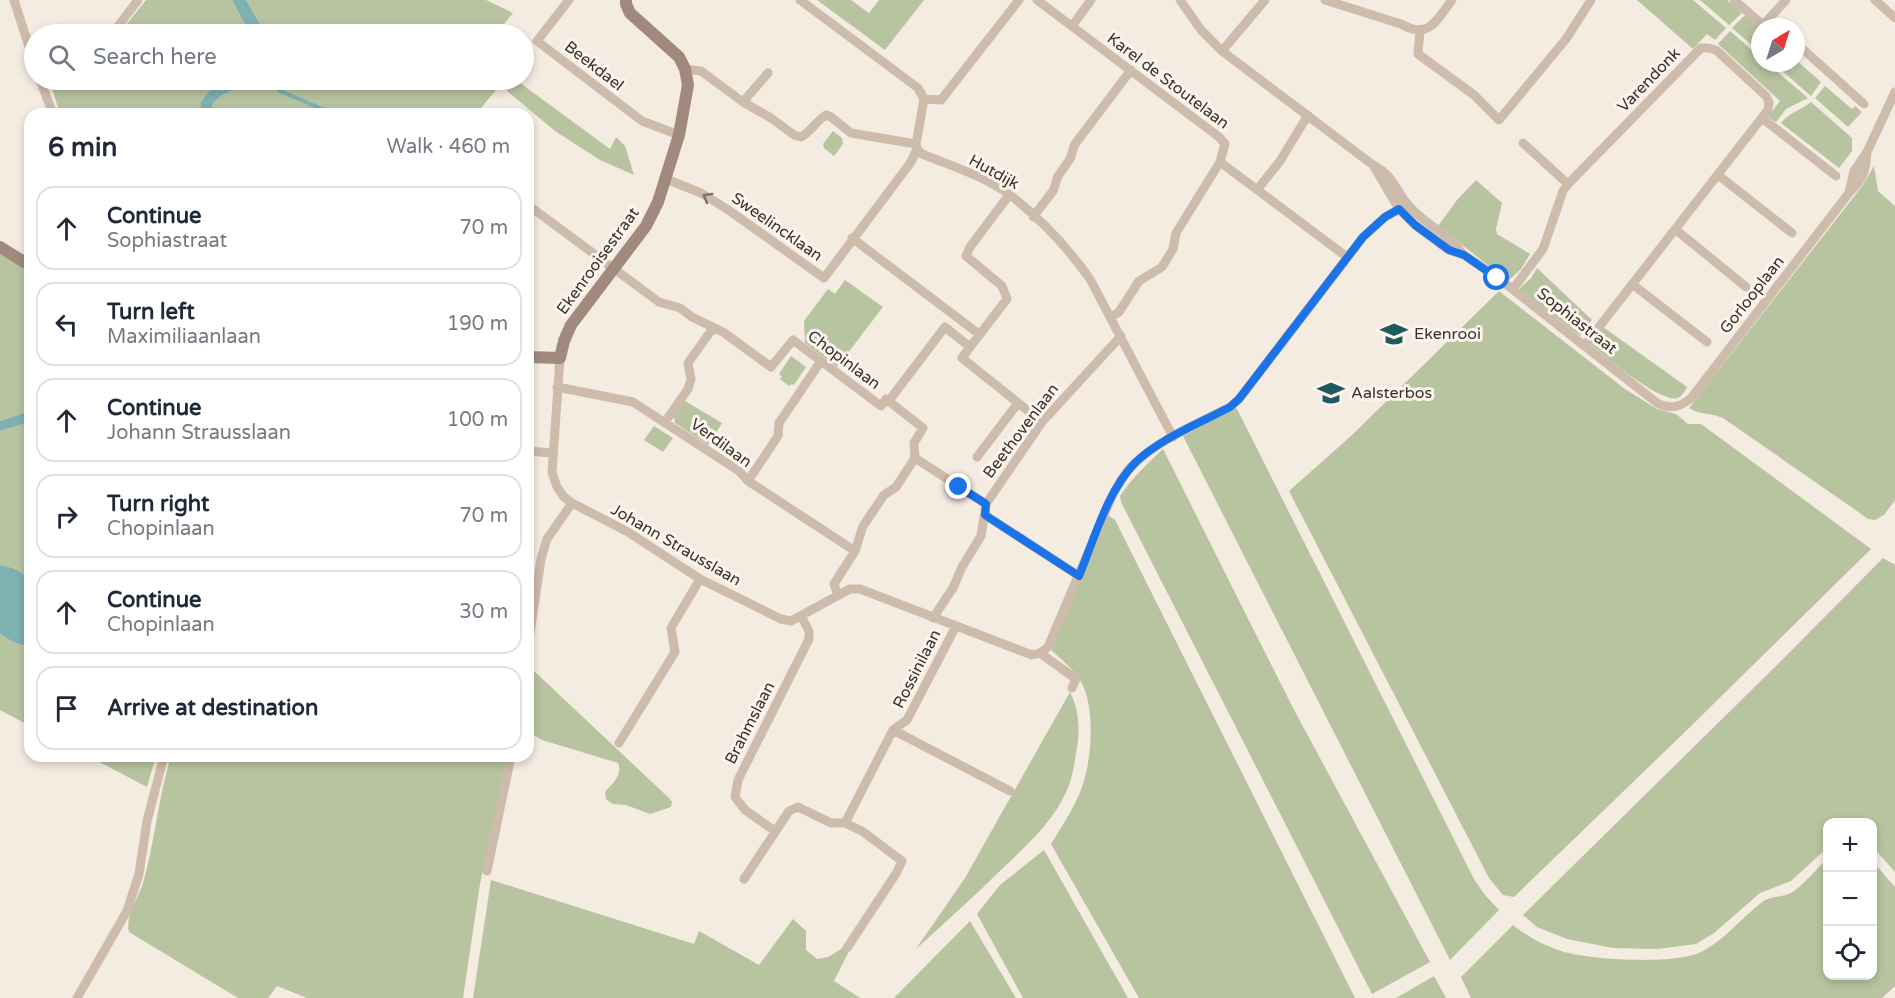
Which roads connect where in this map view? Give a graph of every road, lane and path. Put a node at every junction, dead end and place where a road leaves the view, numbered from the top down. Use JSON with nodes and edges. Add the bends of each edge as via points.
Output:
{"nodes":[{"id":1,"x":14,"y":0,"type":"edge"},
{"id":2,"x":138,"y":0,"type":"edge"},
{"id":3,"x":568,"y":0,"type":"edge"},
{"id":4,"x":800,"y":0,"type":"edge"},
{"id":5,"x":1019,"y":0,"type":"edge"},
{"id":6,"x":1037,"y":0,"type":"edge"},
{"id":7,"x":1091,"y":0,"type":"edge"},
{"id":8,"x":1180,"y":0,"type":"edge"},
{"id":9,"x":1265,"y":0,"type":"edge"},
{"id":10,"x":1327,"y":0,"type":"edge"},
{"id":11,"x":1452,"y":0,"type":"edge"},
{"id":12,"x":1591,"y":0,"type":"edge"},
{"id":13,"x":1734,"y":0,"type":"edge"},
{"id":14,"x":1786,"y":0,"type":"edge"},
{"id":15,"x":1875,"y":0,"type":"edge"},
{"id":16,"x":624,"y":1,"type":"edge"},
{"id":17,"x":1755,"y":18,"type":"edge"},
{"id":18,"x":1769,"y":18,"type":"edge"},
{"id":19,"x":1895,"y":18,"type":"edge"},
{"id":20,"x":120,"y":24,"type":"edge"},
{"id":21,"x":1072,"y":26,"type":"junction"},
{"id":22,"x":24,"y":31,"type":"edge"},
{"id":23,"x":1420,"y":31,"type":"junction"},
{"id":24,"x":1222,"y":51,"type":"junction"},
{"id":25,"x":1805,"y":51,"type":"edge"},
{"id":26,"x":685,"y":69,"type":"junction"},
{"id":27,"x":1131,"y":70,"type":"junction"},
{"id":28,"x":768,"y":73,"type":"dead end"},
{"id":29,"x":44,"y":90,"type":"edge"},
{"id":30,"x":1894,"y":97,"type":"edge"},
{"id":31,"x":924,"y":99,"type":"junction"},
{"id":32,"x":743,"y":102,"type":"junction"},
{"id":33,"x":1863,"y":104,"type":"dead end"},
{"id":34,"x":51,"y":108,"type":"edge"},
{"id":35,"x":1308,"y":115,"type":"junction"},
{"id":36,"x":1762,"y":118,"type":"junction"},
{"id":37,"x":679,"y":135,"type":"junction"},
{"id":38,"x":1522,"y":143,"type":"dead end"},
{"id":39,"x":917,"y":147,"type":"junction"},
{"id":40,"x":1220,"y":162,"type":"junction"},
{"id":41,"x":1718,"y":175,"type":"junction"},
{"id":42,"x":1836,"y":176,"type":"dead end"},
{"id":43,"x":666,"y":178,"type":"junction"},
{"id":44,"x":1568,"y":184,"type":"junction"},
{"id":45,"x":1257,"y":190,"type":"junction"},
{"id":46,"x":1009,"y":195,"type":"junction"},
{"id":47,"x":1403,"y":207,"type":"junction"},
{"id":48,"x":534,"y":210,"type":"edge"},
{"id":49,"x":1033,"y":217,"type":"junction"},
{"id":50,"x":1676,"y":229,"type":"junction"},
{"id":51,"x":1792,"y":233,"type":"dead end"},
{"id":52,"x":852,"y":238,"type":"junction"},
{"id":53,"x":0,"y":247,"type":"edge"},
{"id":54,"x":1347,"y":257,"type":"junction"},
{"id":55,"x":24,"y":262,"type":"edge"},
{"id":56,"x":613,"y":270,"type":"junction"},
{"id":57,"x":1632,"y":284,"type":"junction"},
{"id":58,"x":1746,"y":287,"type":"dead end"},
{"id":59,"x":1513,"y":290,"type":"junction"},
{"id":60,"x":1111,"y":317,"type":"junction"},
{"id":61,"x":713,"y":328,"type":"junction"},
{"id":62,"x":980,"y":334,"type":"junction"},
{"id":63,"x":1120,"y":336,"type":"junction"},
{"id":64,"x":1707,"y":342,"type":"dead end"},
{"id":65,"x":1585,"y":345,"type":"junction"},
{"id":66,"x":970,"y":347,"type":"junction"},
{"id":67,"x":534,"y":357,"type":"edge"},
{"id":68,"x":560,"y":358,"type":"junction"},
{"id":69,"x":820,"y":361,"type":"junction"},
{"id":70,"x":557,"y":387,"type":"junction"},
{"id":71,"x":888,"y":402,"type":"junction"},
{"id":72,"x":1018,"y":403,"type":"junction"},
{"id":73,"x":1672,"y":407,"type":"joint"},
{"id":74,"x":665,"y":422,"type":"junction"},
{"id":75,"x":1042,"y":422,"type":"junction"},
{"id":76,"x":1173,"y":437,"type":"junction"},
{"id":77,"x":534,"y":452,"type":"edge"},
{"id":78,"x":552,"y":453,"type":"junction"},
{"id":79,"x":977,"y":457,"type":"dead end"},
{"id":80,"x":915,"y":458,"type":"junction"},
{"id":81,"x":748,"y":481,"type":"junction"},
{"id":82,"x":572,"y":503,"type":"junction"},
{"id":83,"x":986,"y":504,"type":"junction"},
{"id":84,"x":985,"y":515,"type":"junction"},
{"id":85,"x":855,"y":551,"type":"junction"},
{"id":86,"x":534,"y":575,"type":"edge"},
{"id":87,"x":1079,"y":576,"type":"junction"},
{"id":88,"x":700,"y":579,"type":"junction"},
{"id":89,"x":838,"y":595,"type":"junction"},
{"id":90,"x":801,"y":616,"type":"junction"},
{"id":91,"x":933,"y":618,"type":"junction"},
{"id":92,"x":956,"y":626,"type":"junction"},
{"id":93,"x":1040,"y":653,"type":"junction"},
{"id":94,"x":1072,"y":688,"type":"dead end"},
{"id":95,"x":893,"y":730,"type":"junction"},
{"id":96,"x":619,"y":743,"type":"dead end"},
{"id":97,"x":162,"y":762,"type":"edge"},
{"id":98,"x":510,"y":762,"type":"edge"},
{"id":99,"x":1010,"y":791,"type":"dead end"},
{"id":100,"x":845,"y":823,"type":"junction"},
{"id":101,"x":775,"y":831,"type":"junction"},
{"id":102,"x":487,"y":871,"type":"dead end"},
{"id":103,"x":744,"y":879,"type":"dead end"},
{"id":104,"x":847,"y":948,"type":"dead end"},
{"id":105,"x":77,"y":998,"type":"edge"}],
"edges":[{"from":1,"to":22,"type":"street"},
{"from":2,"to":20,"type":"street"},
{"from":3,"to":37,"type":"street","name":"Beekdael","via":[[537,41],[642,121]]},
{"from":4,"to":31,"type":"street","via":[[918,88]]},
{"from":5,"to":31,"type":"street","via":[[941,100]]},
{"from":6,"to":21,"type":"street","name":"Karel de Stoutelaan"},
{"from":7,"to":21,"type":"street"},
{"from":8,"to":24,"type":"street","name":"Sophiastraat"},
{"from":9,"to":24,"type":"street"},
{"from":10,"to":23,"type":"street"},
{"from":11,"to":23,"type":"street","via":[[1433,25]]},
{"from":12,"to":23,"type":"street","via":[[1566,39],[1499,120],[1418,54]]},
{"from":13,"to":17,"type":"street"},
{"from":14,"to":18,"type":"street"},
{"from":15,"to":19,"type":"street"},
{"from":16,"to":26,"type":"street","via":[[630,13],[679,57]]},
{"from":21,"to":27,"type":"street","name":"Karel de Stoutelaan"},
{"from":24,"to":35,"type":"street","name":"Sophiastraat"},
{"from":25,"to":33,"type":"street"},
{"from":26,"to":32,"type":"street","name":"Hutdijk","via":[[701,71]]},
{"from":26,"to":37,"type":"street","name":"Ekenrooisestraat","via":[[688,85]]},
{"from":27,"to":40,"type":"street","name":"Karel de Stoutelaan","via":[[1219,137],[1225,144]]},
{"from":27,"to":49,"type":"street","via":[[1075,144],[1053,191]]},
{"from":28,"to":32,"type":"street"},
{"from":29,"to":34,"type":"street"},
{"from":30,"to":73,"type":"street","name":"Gorlooplaan","via":[[1854,171],[1849,193],[1692,397]]},
{"from":31,"to":39,"type":"street"},
{"from":32,"to":39,"type":"street","name":"Hutdijk","via":[[801,137],[826,115],[851,133]]},
{"from":35,"to":45,"type":"street"},
{"from":35,"to":47,"type":"street","name":"Sophiastraat","via":[[1373,165]]},
{"from":36,"to":41,"type":"street"},
{"from":36,"to":42,"type":"street"},
{"from":36,"to":44,"type":"street","name":"Varendonk","via":[[1768,110],[1766,96],[1716,50],[1701,48]]},
{"from":37,"to":43,"type":"street","name":"Ekenrooisestraat"},
{"from":38,"to":44,"type":"street"},
{"from":39,"to":46,"type":"street","name":"Hutdijk","via":[[922,154],[974,175]]},
{"from":39,"to":52,"type":"street","name":"Sweelincklaan","via":[[911,162]]},
{"from":40,"to":45,"type":"street"},
{"from":40,"to":60,"type":"street","via":[[1176,233],[1173,249],[1162,267],[1139,281],[1119,312]]},
{"from":41,"to":50,"type":"street"},
{"from":41,"to":51,"type":"street"},
{"from":52,"to":43,"type":"street","name":"Sweelincklaan","one_way":true,"via":[[824,278],[728,209]]},
{"from":43,"to":56,"type":"street","name":"Ekenrooisestraat","via":[[646,226]]},
{"from":44,"to":59,"type":"street","name":"Varendonk","via":[[1543,249]]},
{"from":45,"to":54,"type":"street"},
{"from":46,"to":49,"type":"street","name":"Hutdijk"},
{"from":46,"to":62,"type":"street","via":[[966,256],[1002,286],[1007,298]]},
{"from":47,"to":54,"type":"street","via":[[1385,217]]},
{"from":47,"to":59,"type":"street","name":"Sophiastraat","via":[[1415,225]]},
{"from":48,"to":56,"type":"street","name":"Chopinlaan"},
{"from":49,"to":60,"type":"street","name":"Hutdijk","via":[[1073,255]]},
{"from":50,"to":57,"type":"street"},
{"from":50,"to":58,"type":"street"},
{"from":52,"to":62,"type":"street"},
{"from":53,"to":55,"type":"street"},
{"from":54,"to":76,"type":"street","via":[[1239,399]]},
{"from":56,"to":61,"type":"street","name":"Chopinlaan","via":[[659,302],[680,308]]},
{"from":56,"to":68,"type":"street","name":"Ekenrooisestraat","via":[[572,324]]},
{"from":57,"to":64,"type":"street"},
{"from":57,"to":65,"type":"street"},
{"from":59,"to":65,"type":"street","name":"Sophiastraat"},
{"from":60,"to":63,"type":"street","name":"Hutdijk"},
{"from":61,"to":69,"type":"street","name":"Chopinlaan","via":[[771,367],[793,340]]},
{"from":61,"to":74,"type":"street","via":[[688,363],[688,388]]},
{"from":62,"to":66,"type":"street"},
{"from":63,"to":75,"type":"street","name":"Beethovenlaan"},
{"from":63,"to":76,"type":"street","name":"Hutdijk"},
{"from":65,"to":73,"type":"street","name":"Sophiastraat","via":[[1658,403]]},
{"from":66,"to":71,"type":"street","via":[[945,327]]},
{"from":66,"to":72,"type":"street","via":[[962,358]]},
{"from":67,"to":68,"type":"street"},
{"from":68,"to":70,"type":"street","name":"Johann Strausslaan"},
{"from":69,"to":71,"type":"street","name":"Chopinlaan","via":[[881,406],[886,399]]},
{"from":69,"to":81,"type":"street","via":[[779,423],[778,436]]},
{"from":70,"to":74,"type":"street","name":"Verdilaan","via":[[633,402]]},
{"from":70,"to":78,"type":"street","name":"Johann Strausslaan"},
{"from":71,"to":80,"type":"street","name":"Chopinlaan","via":[[923,428],[914,443]]},
{"from":72,"to":75,"type":"street"},
{"from":72,"to":79,"type":"street","name":"Beethovenlaan"},
{"from":74,"to":81,"type":"street","name":"Verdilaan"},
{"from":75,"to":83,"type":"street","name":"Beethovenlaan"},
{"from":76,"to":87,"type":"street","via":[[1135,462],[1122,477]]},
{"from":77,"to":78,"type":"street"},
{"from":78,"to":82,"type":"street","name":"Johann Strausslaan","via":[[556,487]]},
{"from":80,"to":83,"type":"street"},
{"from":80,"to":85,"type":"street","via":[[863,526]]},
{"from":81,"to":85,"type":"street","name":"Verdilaan"},
{"from":82,"to":86,"type":"street","via":[[547,539]]},
{"from":82,"to":88,"type":"street","name":"Johann Strausslaan","via":[[628,532]]},
{"from":83,"to":84,"type":"street","name":"Beethovenlaan"},
{"from":84,"to":87,"type":"street"},
{"from":84,"to":91,"type":"street","name":"Beethovenlaan","via":[[981,536]]},
{"from":85,"to":89,"type":"street","via":[[834,584]]},
{"from":87,"to":93,"type":"street","via":[[1048,647]]},
{"from":88,"to":90,"type":"street","name":"Johann Strausslaan","via":[[781,619],[791,621]]},
{"from":88,"to":96,"type":"street","via":[[671,628],[675,651]]},
{"from":89,"to":90,"type":"street"},
{"from":89,"to":91,"type":"street","via":[[860,589]]},
{"from":90,"to":101,"type":"street","name":"Brahmslaan","via":[[809,631],[808,639],[738,780],[735,797]]},
{"from":91,"to":92,"type":"street"},
{"from":92,"to":93,"type":"street","via":[[1032,655]]},
{"from":92,"to":95,"type":"street","name":"Rossinilaan","via":[[907,720]]},
{"from":93,"to":94,"type":"street","via":[[1076,679]]},
{"from":95,"to":99,"type":"street"},
{"from":95,"to":100,"type":"street","name":"Rossinilaan"},
{"from":97,"to":105,"type":"street","via":[[147,820],[139,874],[127,911]]},
{"from":98,"to":102,"type":"street"},
{"from":100,"to":101,"type":"street","via":[[831,822],[798,807],[789,811]]},
{"from":100,"to":104,"type":"street","via":[[902,861]]},
{"from":101,"to":103,"type":"street"}]}
